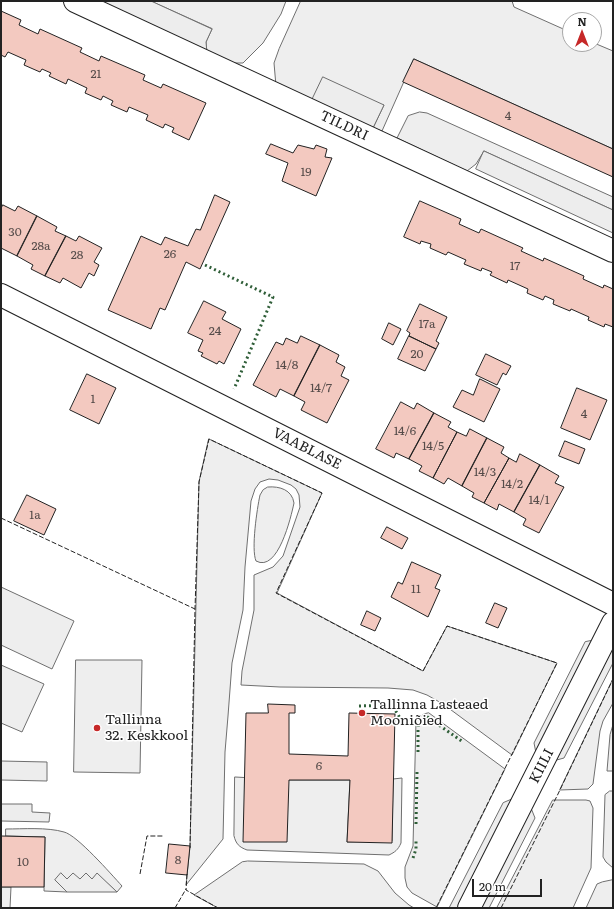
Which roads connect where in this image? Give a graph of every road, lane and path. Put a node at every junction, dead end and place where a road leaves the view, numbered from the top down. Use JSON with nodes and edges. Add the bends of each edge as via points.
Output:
{"nodes":[{"id":1,"x":74,"y":1,"type":"edge"},
{"id":2,"x":613,"y":251,"type":"edge"},
{"id":3,"x":1,"y":295,"type":"edge"},
{"id":4,"x":613,"y":604,"type":"edge"},
{"id":5,"x":613,"y":623,"type":"edge"},
{"id":6,"x":469,"y":908,"type":"edge"}],
"edges":[{"from":1,"to":2,"type":"street","name":"TILDRI"},
{"from":3,"to":4,"type":"street","name":"VAABLASE"},
{"from":5,"to":6,"type":"street","name":"KIILI"}]}
